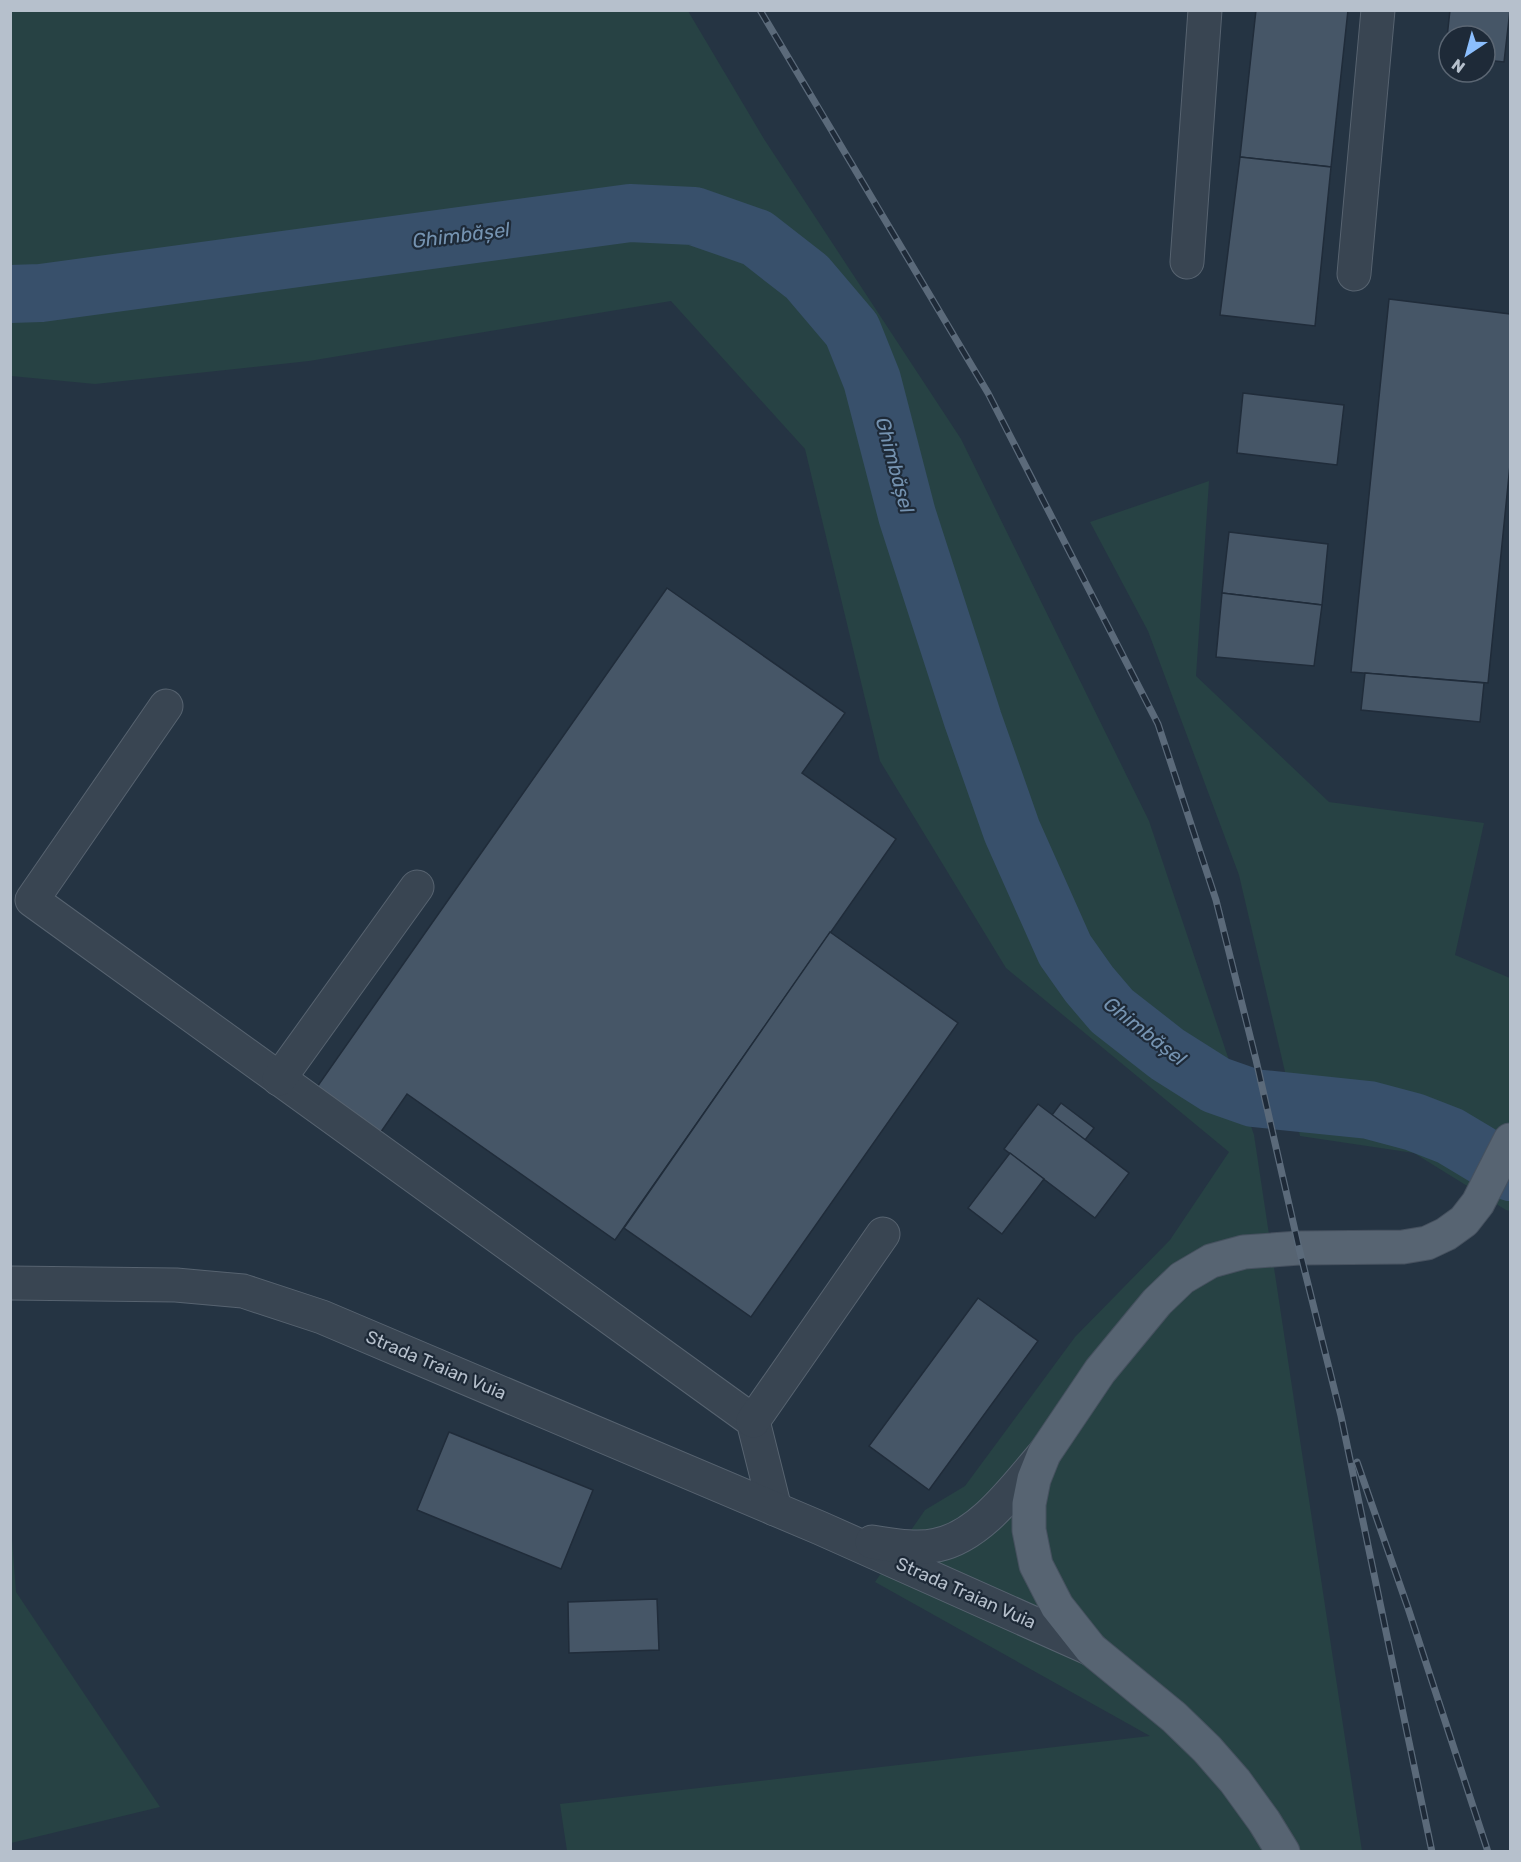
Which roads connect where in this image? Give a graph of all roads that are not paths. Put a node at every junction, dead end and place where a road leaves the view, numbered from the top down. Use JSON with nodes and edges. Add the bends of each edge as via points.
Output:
{"nodes":[{"id":1,"x":1205,"y":10,"type":"edge"},
{"id":2,"x":1378,"y":10,"type":"edge"},
{"id":3,"x":1187,"y":262,"type":"dead end"},
{"id":4,"x":1354,"y":274,"type":"dead end"},
{"id":5,"x":166,"y":706,"type":"dead end"},
{"id":6,"x":417,"y":887,"type":"dead end"},
{"id":7,"x":279,"y":1079,"type":"junction"},
{"id":8,"x":1510,"y":1140,"type":"edge"},
{"id":9,"x":883,"y":1234,"type":"dead end"},
{"id":10,"x":10,"y":1283,"type":"edge"},
{"id":11,"x":753,"y":1421,"type":"junction"},
{"id":12,"x":1044,"y":1454,"type":"junction"},
{"id":13,"x":775,"y":1509,"type":"junction"},
{"id":14,"x":841,"y":1538,"type":"junction"},
{"id":15,"x":1091,"y":1649,"type":"junction"},
{"id":16,"x":1282,"y":1851,"type":"edge"}],
"edges":[{"from":1,"to":3,"type":"street"},
{"from":2,"to":4,"type":"street"},
{"from":5,"to":7,"type":"street","via":[[32,900]]},
{"from":6,"to":7,"type":"street"},
{"from":7,"to":11,"type":"street"},
{"from":8,"to":12,"type":"main road","via":[[1478,1203],[1464,1221],[1427,1243],[1244,1252],[1211,1261],[1182,1278],[1100,1371]]},
{"from":9,"to":11,"type":"street"},
{"from":10,"to":13,"type":"street","name":"Strada Traian Vuia","via":[[176,1285],[243,1291],[322,1317]]},
{"from":11,"to":13,"type":"street"},
{"from":12,"to":14,"type":"street","name":"Strada Traian Vuia","via":[[994,1509],[959,1538],[936,1546]]},
{"from":12,"to":15,"type":"main road","via":[[1029,1504],[1036,1565],[1057,1606]]},
{"from":13,"to":14,"type":"street","name":"Strada Traian Vuia"},
{"from":14,"to":15,"type":"street","name":"Strada Traian Vuia"},
{"from":15,"to":16,"type":"main road","via":[[1207,1749],[1235,1781]]}]}
